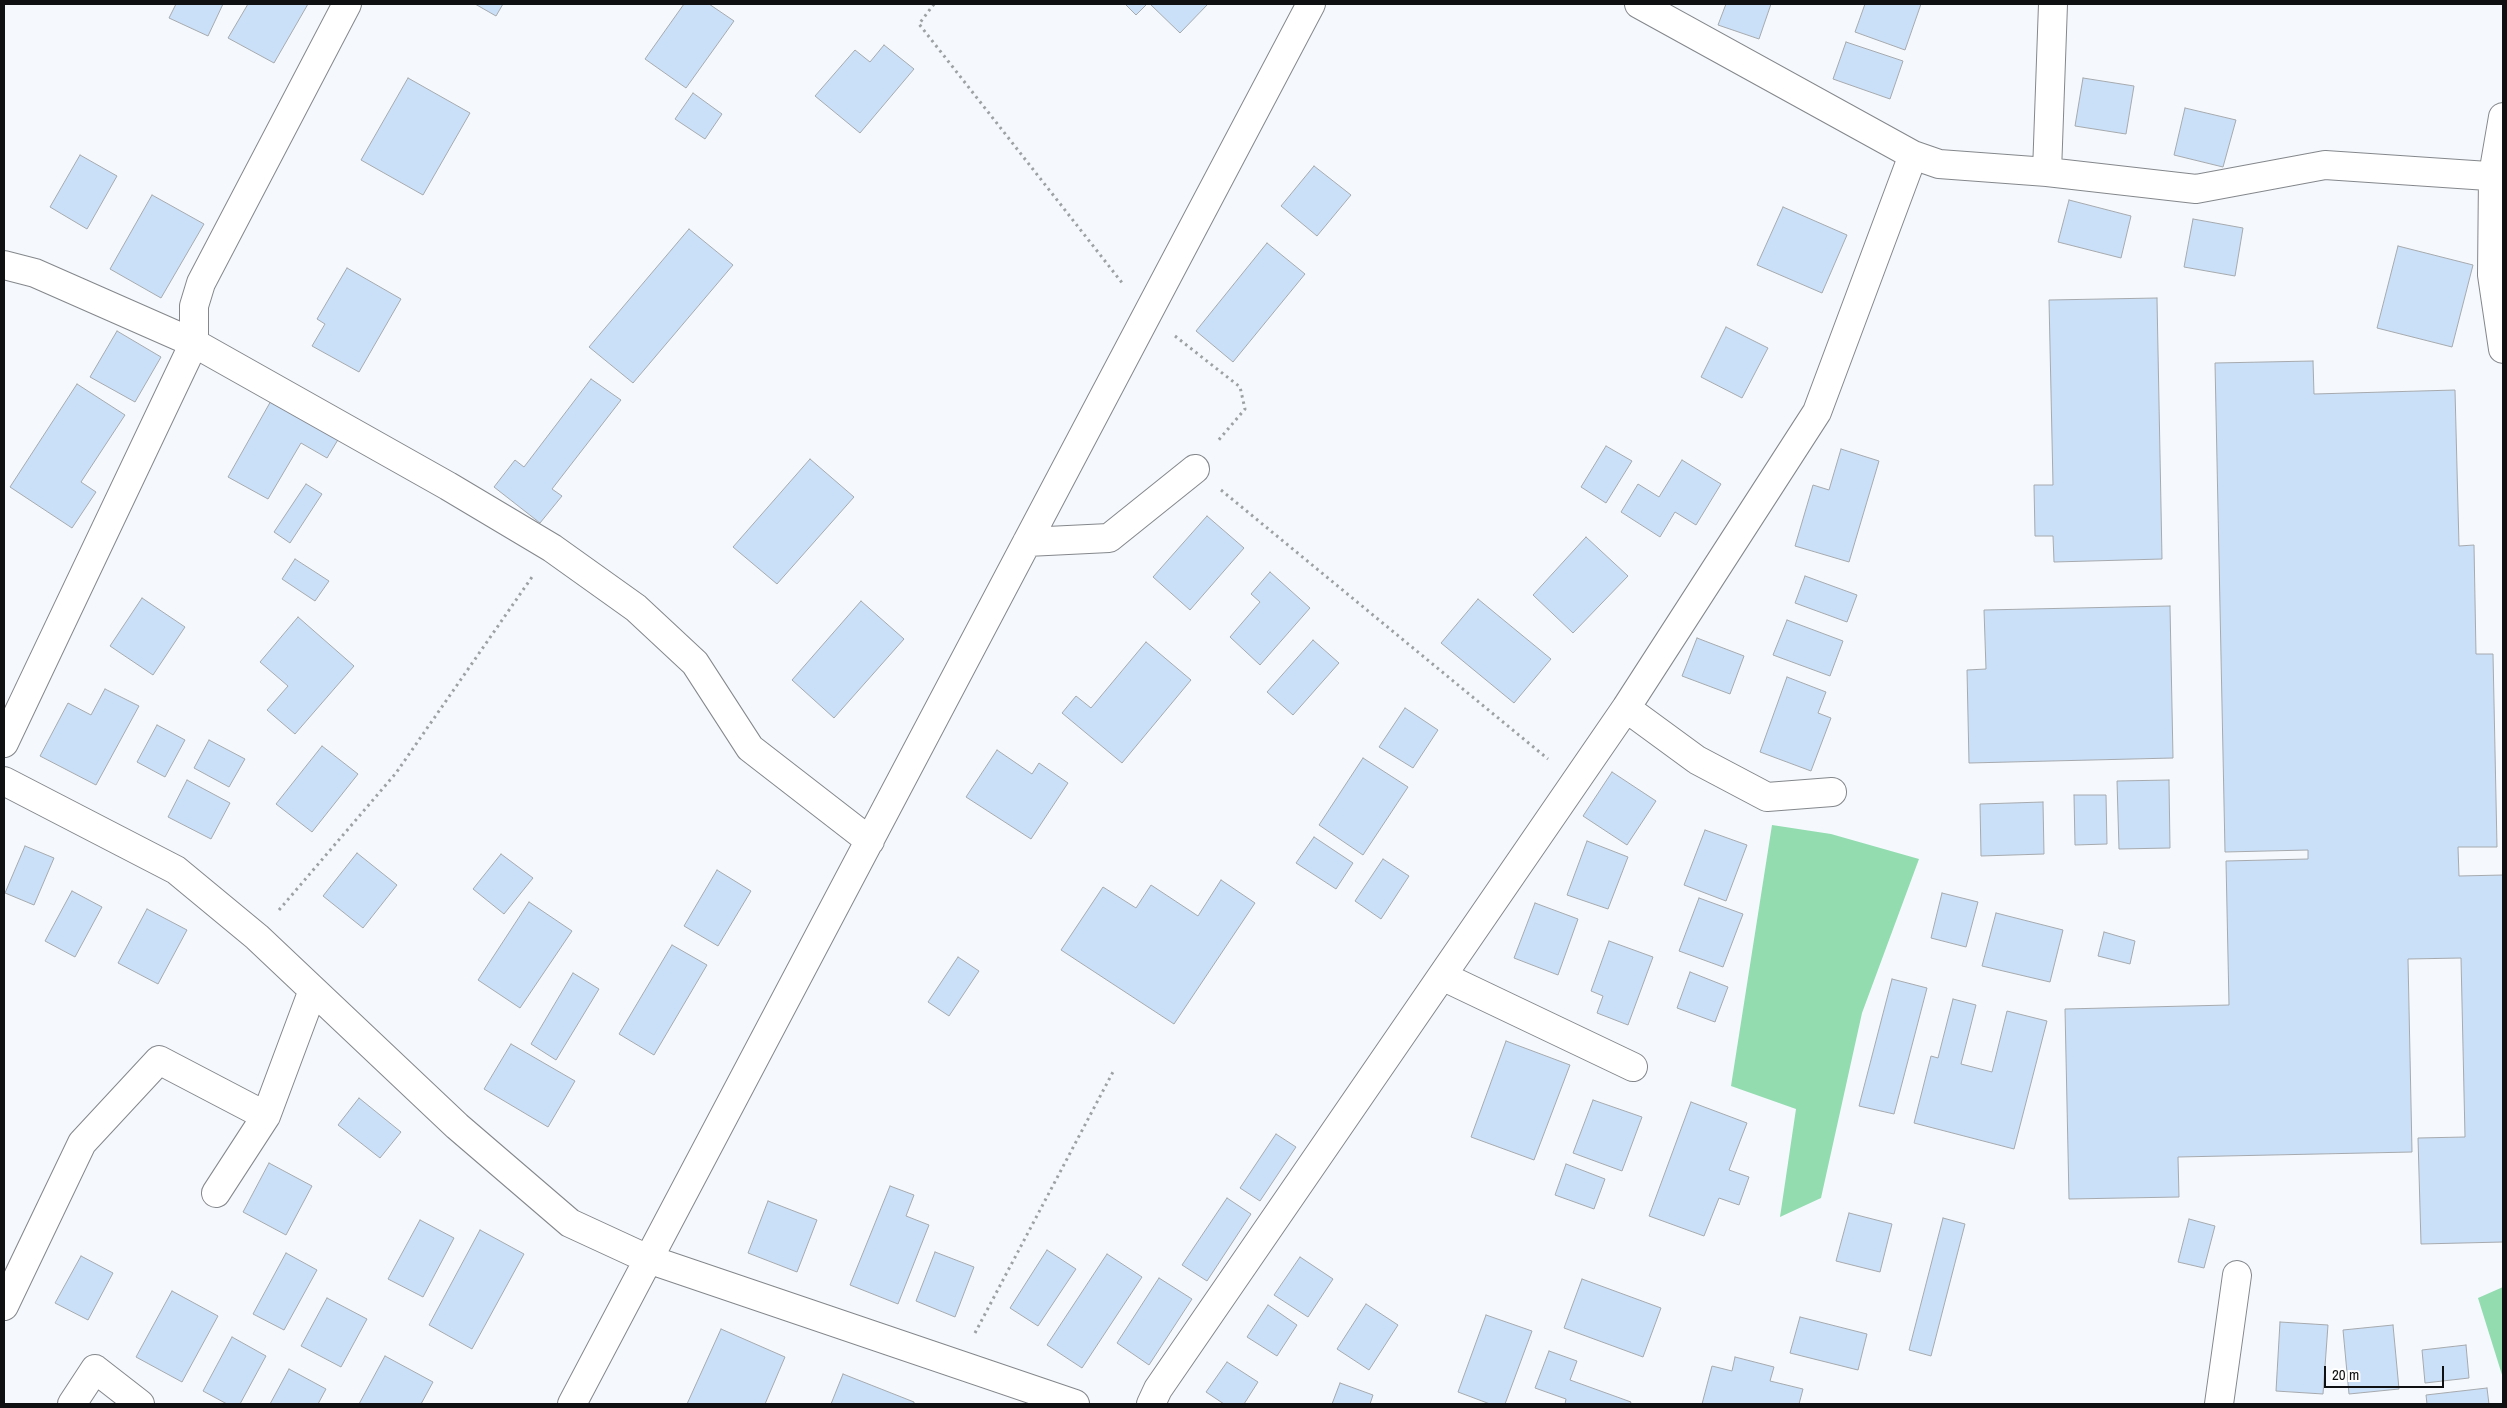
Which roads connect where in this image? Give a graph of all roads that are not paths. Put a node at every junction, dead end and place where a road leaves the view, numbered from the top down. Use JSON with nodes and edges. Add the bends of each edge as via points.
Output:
{"nodes":[{"id":1,"x":348,"y":4,"type":"edge"},
{"id":2,"x":1312,"y":4,"type":"edge"},
{"id":3,"x":1639,"y":4,"type":"edge"},
{"id":4,"x":2053,"y":4,"type":"edge"},
{"id":5,"x":2503,"y":117,"type":"edge"},
{"id":6,"x":1913,"y":155,"type":"junction"},
{"id":7,"x":2047,"y":172,"type":"junction"},
{"id":8,"x":2498,"y":176,"type":"edge"},
{"id":9,"x":4,"y":265,"type":"edge"},
{"id":10,"x":194,"y":343,"type":"junction"},
{"id":11,"x":2503,"y":349,"type":"edge"},
{"id":12,"x":1195,"y":469,"type":"road end"},
{"id":13,"x":1027,"y":542,"type":"junction"},
{"id":14,"x":1626,"y":708,"type":"junction"},
{"id":15,"x":4,"y":743,"type":"edge"},
{"id":16,"x":4,"y":781,"type":"edge"},
{"id":17,"x":1832,"y":792,"type":"dead end"},
{"id":18,"x":870,"y":841,"type":"junction"},
{"id":19,"x":1442,"y":976,"type":"junction"},
{"id":20,"x":313,"y":990,"type":"junction"},
{"id":21,"x":1633,"y":1067,"type":"dead end"},
{"id":22,"x":266,"y":1116,"type":"junction"},
{"id":23,"x":216,"y":1193,"type":"dead end"},
{"id":24,"x":648,"y":1260,"type":"junction"},
{"id":25,"x":2236,"y":1275,"type":"dead end"},
{"id":26,"x":4,"y":1306,"type":"edge"},
{"id":27,"x":72,"y":1404,"type":"edge"},
{"id":28,"x":140,"y":1404,"type":"edge"},
{"id":29,"x":572,"y":1404,"type":"edge"},
{"id":30,"x":1075,"y":1404,"type":"edge"},
{"id":31,"x":1151,"y":1404,"type":"edge"},
{"id":32,"x":2219,"y":1404,"type":"edge"}],
"edges":[{"from":1,"to":10,"type":"street","via":[[200,283],[194,306]]},
{"from":2,"to":13,"type":"street"},
{"from":3,"to":6,"type":"street"},
{"from":4,"to":7,"type":"street"},
{"from":5,"to":8,"type":"street"},
{"from":6,"to":7,"type":"street","via":[[1940,164]]},
{"from":6,"to":14,"type":"street","via":[[1817,412]]},
{"from":7,"to":8,"type":"street","via":[[2196,189],[2326,165]]},
{"from":8,"to":11,"type":"street","via":[[2492,275]]},
{"from":9,"to":10,"type":"street","via":[[35,273]]},
{"from":10,"to":15,"type":"street"},
{"from":10,"to":18,"type":"street","via":[[552,548],[636,608],[695,663],[750,748]]},
{"from":12,"to":13,"type":"street","via":[[1109,538]]},
{"from":13,"to":18,"type":"street"},
{"from":14,"to":17,"type":"street","via":[[1697,760],[1766,796]]},
{"from":14,"to":19,"type":"street"},
{"from":16,"to":20,"type":"street","via":[[176,870],[257,937]]},
{"from":18,"to":24,"type":"street"},
{"from":19,"to":21,"type":"street"},
{"from":19,"to":31,"type":"street","via":[[1158,1389]]},
{"from":20,"to":22,"type":"street"},
{"from":20,"to":24,"type":"street","via":[[457,1126],[570,1223]]},
{"from":22,"to":23,"type":"street"},
{"from":22,"to":26,"type":"street","via":[[159,1060],[82,1143]]},
{"from":24,"to":29,"type":"street"},
{"from":24,"to":30,"type":"street"},
{"from":25,"to":32,"type":"street"},
{"from":27,"to":28,"type":"street","via":[[95,1370]]}]}
